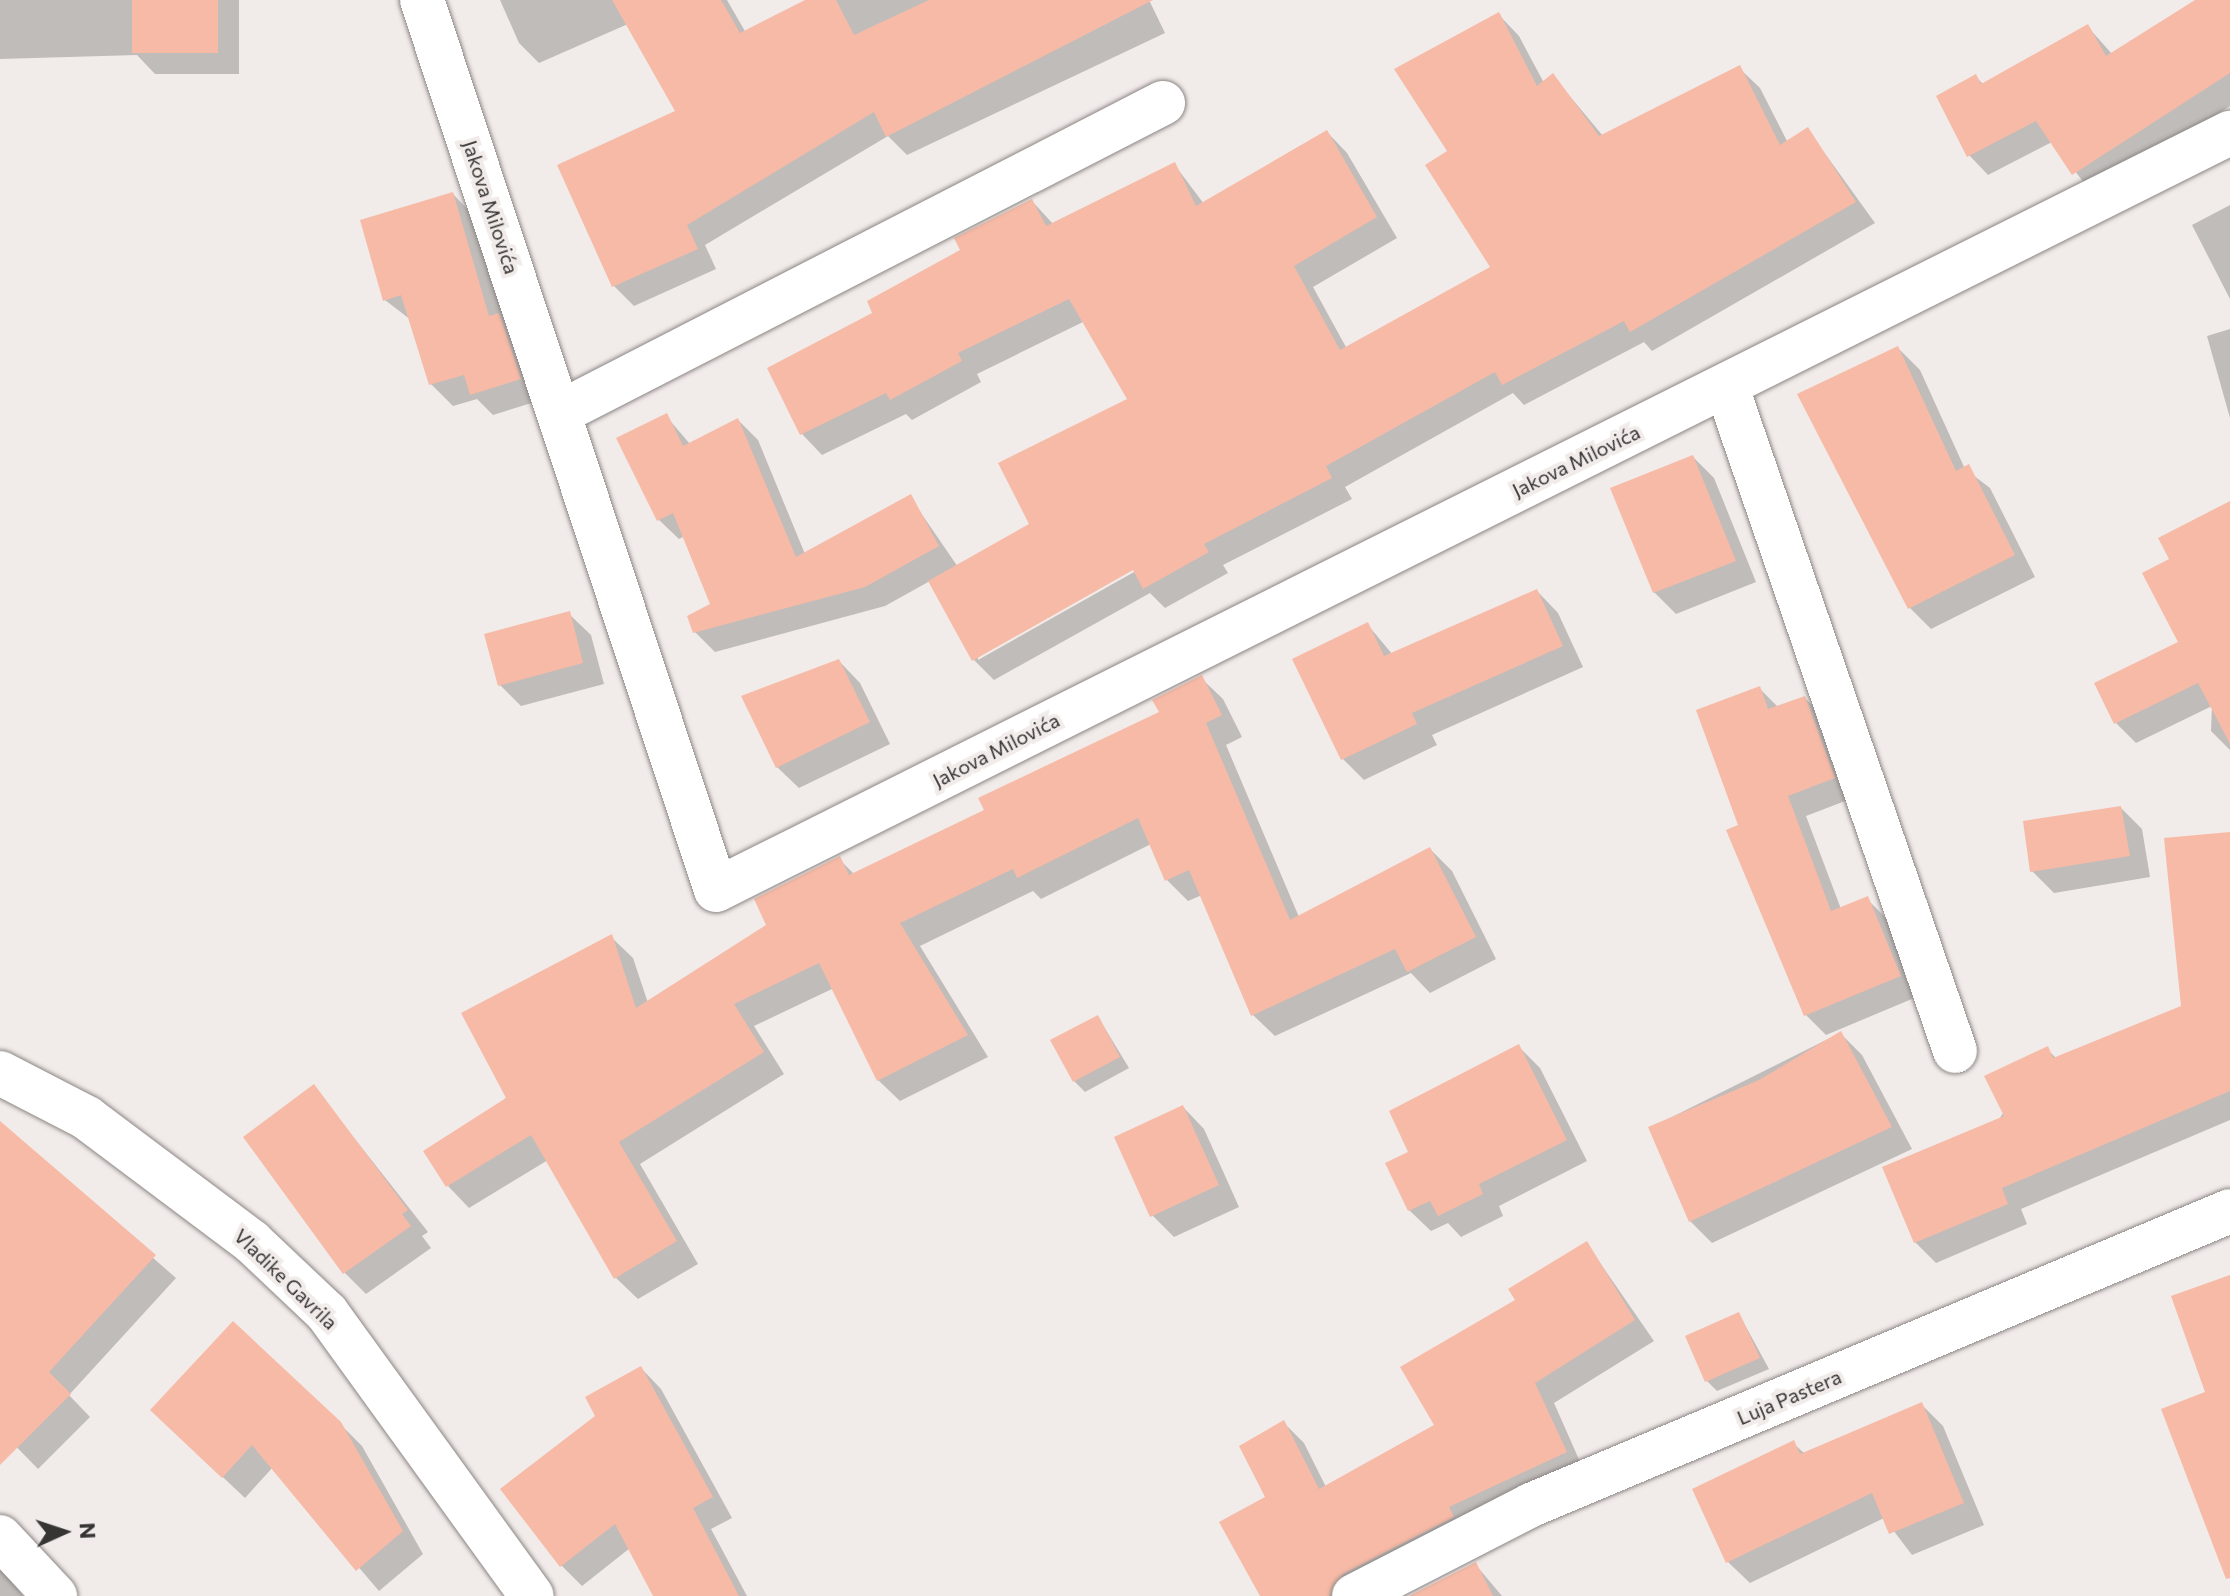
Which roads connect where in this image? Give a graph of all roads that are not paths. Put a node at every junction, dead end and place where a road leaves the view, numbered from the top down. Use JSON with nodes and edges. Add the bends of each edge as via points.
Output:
{"nodes":[{"id":1,"x":422,"y":0,"type":"edge"},
{"id":2,"x":1163,"y":103,"type":"dead end"},
{"id":3,"x":2230,"y":133,"type":"edge"},
{"id":4,"x":1727,"y":388,"type":"junction"},
{"id":5,"x":559,"y":413,"type":"junction"},
{"id":6,"x":1955,"y":1051,"type":"dead end"},
{"id":7,"x":0,"y":1073,"type":"edge"},
{"id":8,"x":2230,"y":1211,"type":"edge"},
{"id":9,"x":0,"y":1537,"type":"edge"},
{"id":10,"x":55,"y":1596,"type":"edge"},
{"id":11,"x":532,"y":1596,"type":"edge"},
{"id":12,"x":1354,"y":1596,"type":"edge"}],
"edges":[{"from":1,"to":5,"type":"street","name":"Jakova Milovića"},
{"from":2,"to":5,"type":"street"},
{"from":3,"to":4,"type":"street","name":"Jakova Milovića"},
{"from":4,"to":5,"type":"street","name":"Jakova Milovića","via":[[716,890]]},
{"from":4,"to":6,"type":"street"},
{"from":7,"to":11,"type":"street","name":"Vladike Gavrila","via":[[87,1118],[252,1242],[327,1313]]},
{"from":8,"to":12,"type":"street","name":"Luja Pastera","via":[[1531,1505]]},
{"from":9,"to":10,"type":"street"}]}
